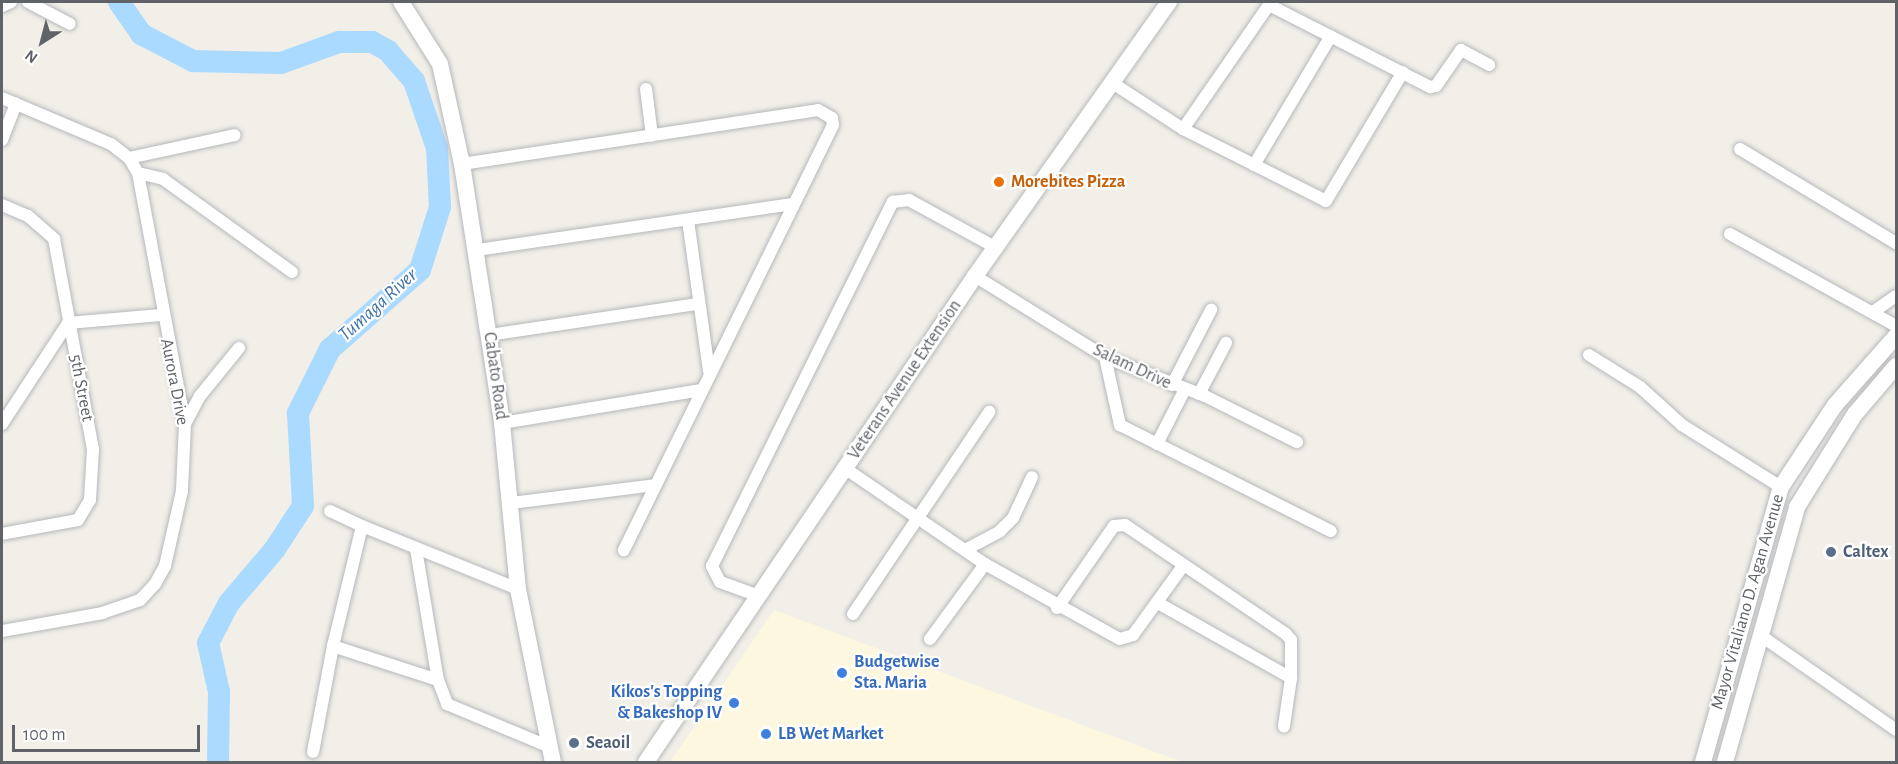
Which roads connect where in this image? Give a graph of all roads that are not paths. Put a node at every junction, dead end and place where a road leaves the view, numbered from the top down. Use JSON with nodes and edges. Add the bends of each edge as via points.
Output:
{"nodes":[{"id":1,"x":11,"y":2,"type":"edge"},
{"id":2,"x":28,"y":2,"type":"edge"},
{"id":3,"x":400,"y":2,"type":"edge"},
{"id":4,"x":1168,"y":2,"type":"edge"},
{"id":5,"x":2,"y":6,"type":"edge"},
{"id":6,"x":70,"y":24,"type":"dead end"},
{"id":7,"x":1331,"y":36,"type":"junction"},
{"id":8,"x":1489,"y":65,"type":"dead end"},
{"id":9,"x":1403,"y":72,"type":"junction"},
{"id":10,"x":1111,"y":82,"type":"junction"},
{"id":11,"x":646,"y":89,"type":"dead end"},
{"id":12,"x":2,"y":98,"type":"edge"},
{"id":13,"x":16,"y":104,"type":"junction"},
{"id":14,"x":1183,"y":129,"type":"junction"},
{"id":15,"x":235,"y":135,"type":"dead end"},
{"id":16,"x":652,"y":136,"type":"junction"},
{"id":17,"x":2,"y":140,"type":"edge"},
{"id":18,"x":1740,"y":149,"type":"dead end"},
{"id":19,"x":129,"y":158,"type":"junction"},
{"id":20,"x":462,"y":164,"type":"junction"},
{"id":21,"x":1254,"y":165,"type":"junction"},
{"id":22,"x":138,"y":173,"type":"junction"},
{"id":23,"x":794,"y":204,"type":"junction"},
{"id":24,"x":2,"y":205,"type":"edge"},
{"id":25,"x":688,"y":220,"type":"junction"},
{"id":26,"x":1730,"y":234,"type":"dead end"},
{"id":27,"x":1896,"y":243,"type":"edge"},
{"id":28,"x":995,"y":247,"type":"junction"},
{"id":29,"x":477,"y":250,"type":"junction"},
{"id":30,"x":292,"y":272,"type":"dead end"},
{"id":31,"x":975,"y":276,"type":"junction"},
{"id":32,"x":1896,"y":296,"type":"edge"},
{"id":33,"x":697,"y":304,"type":"junction"},
{"id":34,"x":1211,"y":310,"type":"dead end"},
{"id":35,"x":1873,"y":312,"type":"junction"},
{"id":36,"x":161,"y":315,"type":"junction"},
{"id":37,"x":68,"y":323,"type":"junction"},
{"id":38,"x":1896,"y":326,"type":"edge"},
{"id":39,"x":489,"y":335,"type":"junction"},
{"id":40,"x":1226,"y":343,"type":"dead end"},
{"id":41,"x":1893,"y":343,"type":"edge"},
{"id":42,"x":239,"y":348,"type":"dead end"},
{"id":43,"x":1589,"y":355,"type":"dead end"},
{"id":44,"x":1105,"y":357,"type":"junction"},
{"id":45,"x":1895,"y":369,"type":"edge"},
{"id":46,"x":709,"y":372,"type":"junction"},
{"id":47,"x":1854,"y":382,"type":"junction"},
{"id":48,"x":1172,"y":385,"type":"junction"},
{"id":49,"x":700,"y":390,"type":"junction"},
{"id":50,"x":1184,"y":391,"type":"junction"},
{"id":51,"x":1199,"y":394,"type":"junction"},
{"id":52,"x":1870,"y":395,"type":"junction"},
{"id":53,"x":989,"y":412,"type":"dead end"},
{"id":54,"x":502,"y":423,"type":"junction"},
{"id":55,"x":2,"y":424,"type":"edge"},
{"id":56,"x":185,"y":424,"type":"junction"},
{"id":57,"x":1297,"y":442,"type":"dead end"},
{"id":58,"x":1156,"y":444,"type":"junction"},
{"id":59,"x":1794,"y":467,"type":"junction"},
{"id":60,"x":846,"y":469,"type":"junction"},
{"id":61,"x":1032,"y":477,"type":"dead end"},
{"id":62,"x":1813,"y":478,"type":"junction"},
{"id":63,"x":655,"y":484,"type":"junction"},
{"id":64,"x":1781,"y":487,"type":"junction"},
{"id":65,"x":511,"y":503,"type":"junction"},
{"id":66,"x":330,"y":511,"type":"dead end"},
{"id":67,"x":919,"y":518,"type":"junction"},
{"id":68,"x":362,"y":526,"type":"junction"},
{"id":69,"x":1331,"y":531,"type":"dead end"},
{"id":70,"x":2,"y":534,"type":"edge"},
{"id":71,"x":416,"y":549,"type":"junction"},
{"id":72,"x":624,"y":549,"type":"dead end"},
{"id":73,"x":965,"y":550,"type":"junction"},
{"id":74,"x":985,"y":564,"type":"junction"},
{"id":75,"x":1183,"y":567,"type":"junction"},
{"id":76,"x":518,"y":589,"type":"junction"},
{"id":77,"x":756,"y":595,"type":"junction"},
{"id":78,"x":1158,"y":603,"type":"junction"},
{"id":79,"x":1057,"y":608,"type":"junction"},
{"id":80,"x":853,"y":614,"type":"dead end"},
{"id":81,"x":1740,"y":629,"type":"junction"},
{"id":82,"x":2,"y":631,"type":"edge"},
{"id":83,"x":1760,"y":635,"type":"junction"},
{"id":84,"x":930,"y":639,"type":"dead end"},
{"id":85,"x":333,"y":646,"type":"junction"},
{"id":86,"x":1292,"y":678,"type":"junction"},
{"id":87,"x":438,"y":680,"type":"junction"},
{"id":88,"x":1284,"y":726,"type":"dead end"},
{"id":89,"x":1896,"y":730,"type":"edge"},
{"id":90,"x":313,"y":752,"type":"dead end"},
{"id":91,"x":552,"y":755,"type":"edge"},
{"id":92,"x":1704,"y":757,"type":"edge"},
{"id":93,"x":1725,"y":759,"type":"edge"},
{"id":94,"x":646,"y":762,"type":"edge"}],
"edges":[{"from":1,"to":5,"type":"street"},
{"from":2,"to":6,"type":"street"},
{"from":3,"to":20,"type":"main road","name":"Cabato Road","via":[[440,64]]},
{"from":4,"to":10,"type":"main road","name":"Veterans Avenue Extension"},
{"from":7,"to":9,"type":"street"},
{"from":7,"to":14,"type":"street","via":[[1273,5],[1265,7]]},
{"from":7,"to":21,"type":"street"},
{"from":8,"to":9,"type":"street","via":[[1461,51],[1434,87]]},
{"from":9,"to":21,"type":"street","via":[[1326,201]]},
{"from":10,"to":14,"type":"street"},
{"from":10,"to":28,"type":"main road","name":"Veterans Avenue Extension"},
{"from":11,"to":16,"type":"street"},
{"from":12,"to":13,"type":"street","name":"Aurora Drive"},
{"from":13,"to":17,"type":"street"},
{"from":13,"to":19,"type":"street","name":"Aurora Drive","via":[[111,144]]},
{"from":14,"to":21,"type":"street"},
{"from":15,"to":19,"type":"street"},
{"from":16,"to":20,"type":"street"},
{"from":16,"to":23,"type":"street","via":[[823,111],[833,125]]},
{"from":18,"to":27,"type":"street"},
{"from":19,"to":22,"type":"street","name":"Aurora Drive"},
{"from":20,"to":29,"type":"main road","name":"Cabato Road"},
{"from":22,"to":30,"type":"street","via":[[163,179]]},
{"from":22,"to":36,"type":"street","name":"Aurora Drive"},
{"from":23,"to":25,"type":"street"},
{"from":23,"to":46,"type":"street"},
{"from":24,"to":37,"type":"street","name":"5th Street","via":[[28,216],[54,239]]},
{"from":25,"to":29,"type":"street"},
{"from":25,"to":33,"type":"street"},
{"from":26,"to":35,"type":"street"},
{"from":28,"to":31,"type":"main road","name":"Veterans Avenue Extension"},
{"from":28,"to":77,"type":"street","via":[[909,200],[894,202],[712,566],[720,582]]},
{"from":29,"to":39,"type":"main road","name":"Cabato Road"},
{"from":31,"to":44,"type":"street","name":"Salam Drive"},
{"from":31,"to":60,"type":"main road","name":"Veterans Avenue Extension"},
{"from":32,"to":35,"type":"street"},
{"from":33,"to":39,"type":"street"},
{"from":33,"to":46,"type":"street"},
{"from":34,"to":48,"type":"street"},
{"from":35,"to":38,"type":"street"},
{"from":36,"to":37,"type":"street"},
{"from":36,"to":56,"type":"street","name":"Aurora Drive"},
{"from":37,"to":55,"type":"street"},
{"from":37,"to":70,"type":"street","name":"5th Street","via":[[93,449],[90,500],[78,520]]},
{"from":39,"to":54,"type":"main road","name":"Cabato Road"},
{"from":40,"to":51,"type":"street"},
{"from":41,"to":47,"type":"main road","name":"Mayor Vitaliano D. Agan Avenue"},
{"from":42,"to":56,"type":"street","via":[[200,396]]},
{"from":43,"to":64,"type":"street","via":[[1640,387],[1682,425]]},
{"from":44,"to":48,"type":"street","name":"Salam Drive"},
{"from":44,"to":58,"type":"street","via":[[1117,421]]},
{"from":45,"to":52,"type":"main road","name":"Mayor Vitaliano D. Agan Avenue"},
{"from":46,"to":49,"type":"street"},
{"from":47,"to":52,"type":"main road"},
{"from":47,"to":59,"type":"main road","name":"Mayor Vitaliano D. Agan Avenue"},
{"from":48,"to":50,"type":"street","name":"Salam Drive"},
{"from":49,"to":54,"type":"street"},
{"from":49,"to":63,"type":"street"},
{"from":50,"to":51,"type":"street","name":"Salam Drive"},
{"from":50,"to":58,"type":"street"},
{"from":51,"to":57,"type":"street","name":"Salam Drive"},
{"from":52,"to":62,"type":"main road","name":"Mayor Vitaliano D. Agan Avenue"},
{"from":53,"to":67,"type":"street"},
{"from":54,"to":65,"type":"main road","name":"Cabato Road"},
{"from":56,"to":82,"type":"street","name":"Aurora Drive","via":[[182,491],[165,566],[155,584],[140,600],[103,613]]},
{"from":58,"to":69,"type":"street"},
{"from":59,"to":62,"type":"main road"},
{"from":59,"to":64,"type":"main road","name":"Mayor Vitaliano D. Agan Avenue"},
{"from":60,"to":67,"type":"street"},
{"from":60,"to":77,"type":"main road","name":"Veterans Avenue Extension"},
{"from":61,"to":73,"type":"street","via":[[1022,504],[1000,531]]},
{"from":62,"to":83,"type":"main road","name":"Mayor Vitaliano D. Agan Avenue","via":[[1797,507]]},
{"from":63,"to":65,"type":"street"},
{"from":63,"to":72,"type":"street"},
{"from":64,"to":81,"type":"main road","name":"Mayor Vitaliano D. Agan Avenue"},
{"from":65,"to":76,"type":"main road","name":"Cabato Road"},
{"from":66,"to":68,"type":"street"},
{"from":67,"to":73,"type":"street"},
{"from":67,"to":80,"type":"street"},
{"from":68,"to":71,"type":"street"},
{"from":68,"to":85,"type":"street"},
{"from":71,"to":76,"type":"street"},
{"from":71,"to":87,"type":"street"},
{"from":73,"to":74,"type":"street"},
{"from":74,"to":79,"type":"street"},
{"from":74,"to":84,"type":"street"},
{"from":75,"to":78,"type":"street"},
{"from":75,"to":79,"type":"street","via":[[1119,523]]},
{"from":75,"to":86,"type":"street","via":[[1286,634],[1291,640]]},
{"from":76,"to":91,"type":"main road","name":"Cabato Road"},
{"from":77,"to":94,"type":"main road","name":"Veterans Avenue Extension"},
{"from":78,"to":79,"type":"street","via":[[1127,639]]},
{"from":78,"to":86,"type":"street"},
{"from":81,"to":83,"type":"main road"},
{"from":81,"to":92,"type":"main road","name":"Mayor Vitaliano D. Agan Avenue"},
{"from":83,"to":89,"type":"street"},
{"from":83,"to":93,"type":"main road","name":"Mayor Vitaliano D. Agan Avenue"},
{"from":85,"to":87,"type":"street"},
{"from":85,"to":90,"type":"street"},
{"from":86,"to":88,"type":"street"},
{"from":87,"to":91,"type":"street","via":[[444,698],[455,710]]},
{"from":92,"to":93,"type":"main road"}]}
